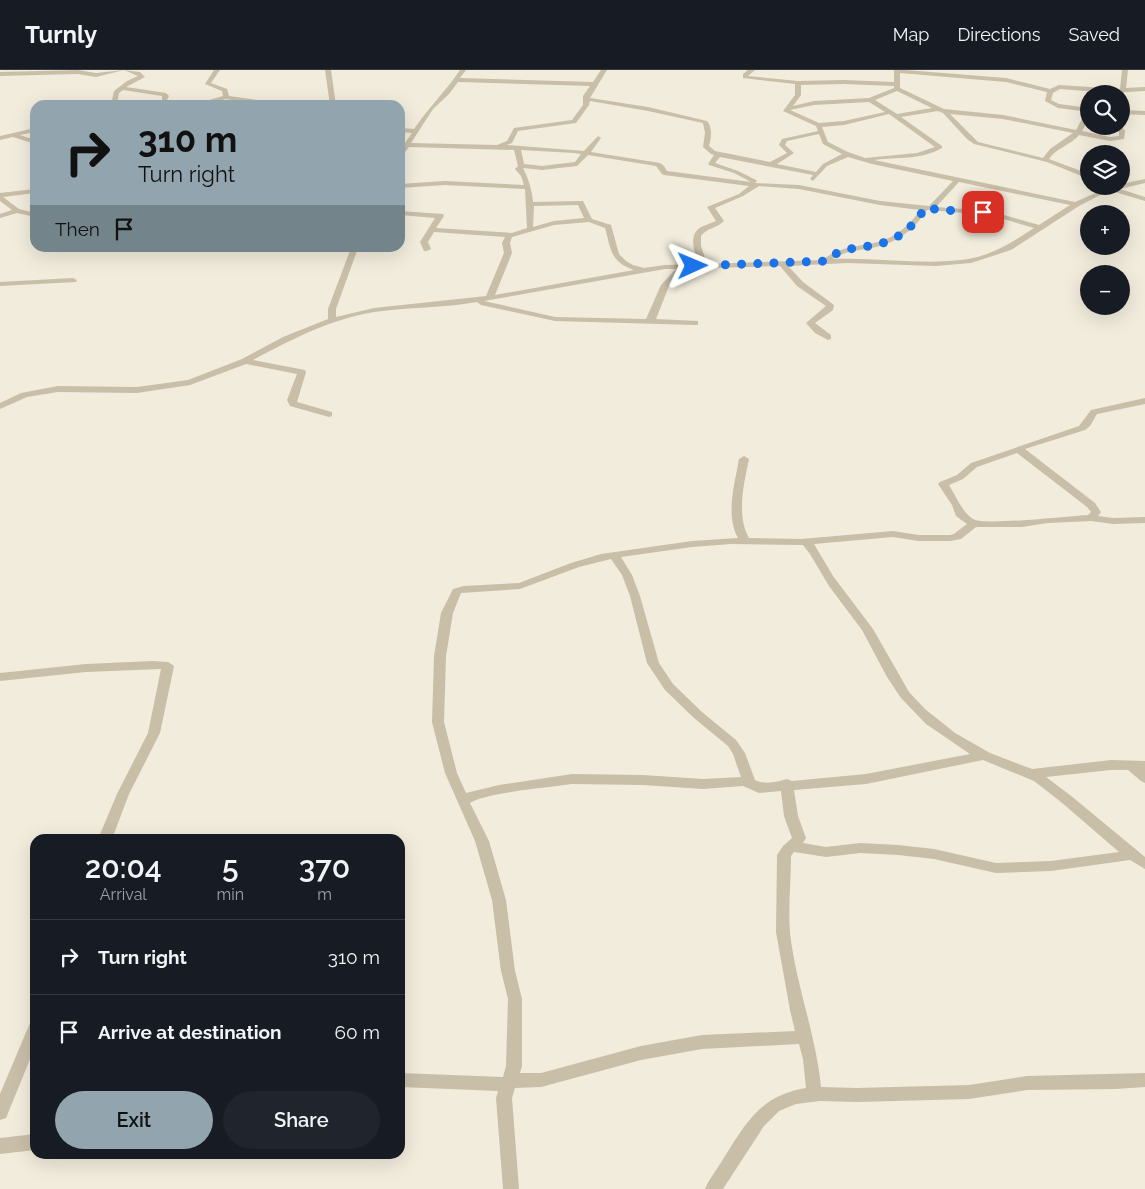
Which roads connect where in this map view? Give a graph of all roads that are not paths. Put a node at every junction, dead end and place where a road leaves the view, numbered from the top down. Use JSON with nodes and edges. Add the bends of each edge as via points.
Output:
{"nodes":[{"id":1,"x":121,"y":70,"type":"edge"},
{"id":2,"x":127,"y":70,"type":"edge"},
{"id":3,"x":217,"y":70,"type":"edge"},
{"id":4,"x":463,"y":70,"type":"edge"},
{"id":5,"x":604,"y":70,"type":"edge"},
{"id":6,"x":752,"y":70,"type":"edge"},
{"id":7,"x":1124,"y":70,"type":"edge"},
{"id":8,"x":16,"y":71,"type":"edge"},
{"id":9,"x":897,"y":71,"type":"edge"},
{"id":10,"x":326,"y":72,"type":"edge"},
{"id":11,"x":967,"y":73,"type":"edge"},
{"id":12,"x":0,"y":74,"type":"edge"},
{"id":13,"x":456,"y":80,"type":"junction"},
{"id":14,"x":797,"y":83,"type":"junction"},
{"id":15,"x":593,"y":84,"type":"junction"},
{"id":16,"x":1123,"y":85,"type":"edge"},
{"id":17,"x":897,"y":87,"type":"junction"},
{"id":18,"x":122,"y":88,"type":"junction"},
{"id":19,"x":1074,"y":88,"type":"junction"},
{"id":20,"x":1080,"y":88,"type":"edge"},
{"id":21,"x":1145,"y":89,"type":"edge"},
{"id":22,"x":1130,"y":90,"type":"edge"},
{"id":23,"x":1080,"y":91,"type":"edge"},
{"id":24,"x":1050,"y":92,"type":"junction"},
{"id":25,"x":226,"y":97,"type":"junction"},
{"id":26,"x":587,"y":99,"type":"junction"},
{"id":27,"x":114,"y":100,"type":"edge"},
{"id":28,"x":164,"y":100,"type":"edge"},
{"id":29,"x":214,"y":100,"type":"edge"},
{"id":30,"x":236,"y":100,"type":"edge"},
{"id":31,"x":332,"y":100,"type":"edge"},
{"id":32,"x":870,"y":100,"type":"junction"},
{"id":33,"x":1080,"y":108,"type":"edge"},
{"id":34,"x":787,"y":109,"type":"junction"},
{"id":35,"x":887,"y":110,"type":"junction"},
{"id":36,"x":941,"y":110,"type":"junction"},
{"id":37,"x":1130,"y":112,"type":"edge"},
{"id":38,"x":1145,"y":113,"type":"edge"},
{"id":39,"x":895,"y":116,"type":"junction"},
{"id":40,"x":818,"y":125,"type":"junction"},
{"id":41,"x":1080,"y":129,"type":"edge"},
{"id":42,"x":405,"y":130,"type":"edge"},
{"id":43,"x":30,"y":131,"type":"edge"},
{"id":44,"x":416,"y":131,"type":"junction"},
{"id":45,"x":822,"y":132,"type":"junction"},
{"id":46,"x":1078,"y":134,"type":"junction"},
{"id":47,"x":1086,"y":135,"type":"edge"},
{"id":48,"x":1123,"y":135,"type":"edge"},
{"id":49,"x":14,"y":136,"type":"junction"},
{"id":50,"x":0,"y":138,"type":"edge"},
{"id":51,"x":598,"y":138,"type":"dead end"},
{"id":52,"x":30,"y":140,"type":"edge"},
{"id":53,"x":407,"y":145,"type":"junction"},
{"id":54,"x":499,"y":146,"type":"junction"},
{"id":55,"x":517,"y":147,"type":"junction"},
{"id":56,"x":405,"y":148,"type":"edge"},
{"id":57,"x":584,"y":153,"type":"junction"},
{"id":58,"x":719,"y":154,"type":"junction"},
{"id":59,"x":848,"y":154,"type":"junction"},
{"id":60,"x":867,"y":159,"type":"junction"},
{"id":61,"x":1045,"y":160,"type":"junction"},
{"id":62,"x":770,"y":165,"type":"junction"},
{"id":63,"x":522,"y":166,"type":"junction"},
{"id":64,"x":817,"y":174,"type":"junction"},
{"id":65,"x":1080,"y":174,"type":"edge"},
{"id":66,"x":956,"y":180,"type":"junction"},
{"id":67,"x":1145,"y":181,"type":"edge"},
{"id":68,"x":758,"y":184,"type":"junction"},
{"id":69,"x":1130,"y":184,"type":"edge"},
{"id":70,"x":405,"y":186,"type":"edge"},
{"id":71,"x":528,"y":187,"type":"junction"},
{"id":72,"x":799,"y":187,"type":"junction"},
{"id":73,"x":30,"y":192,"type":"edge"},
{"id":74,"x":1094,"y":195,"type":"edge"},
{"id":75,"x":1130,"y":195,"type":"edge"},
{"id":76,"x":0,"y":196,"type":"edge"},
{"id":77,"x":1145,"y":199,"type":"edge"},
{"id":78,"x":531,"y":204,"type":"junction"},
{"id":79,"x":1076,"y":204,"type":"junction"},
{"id":80,"x":928,"y":208,"type":"junction"},
{"id":81,"x":17,"y":212,"type":"junction"},
{"id":82,"x":405,"y":213,"type":"edge"},
{"id":83,"x":30,"y":214,"type":"edge"},
{"id":84,"x":0,"y":216,"type":"edge"},
{"id":85,"x":589,"y":220,"type":"junction"},
{"id":86,"x":1040,"y":227,"type":"junction"},
{"id":87,"x":431,"y":230,"type":"junction"},
{"id":88,"x":531,"y":230,"type":"junction"},
{"id":89,"x":509,"y":235,"type":"junction"},
{"id":90,"x":427,"y":249,"type":"dead end"},
{"id":91,"x":353,"y":252,"type":"edge"},
{"id":92,"x":826,"y":261,"type":"junction"},
{"id":93,"x":782,"y":264,"type":"junction"},
{"id":94,"x":682,"y":266,"type":"junction"},
{"id":95,"x":704,"y":266,"type":"junction"},
{"id":96,"x":641,"y":270,"type":"junction"},
{"id":97,"x":73,"y":280,"type":"dead end"},
{"id":98,"x":0,"y":284,"type":"edge"},
{"id":99,"x":489,"y":298,"type":"junction"},
{"id":100,"x":472,"y":301,"type":"junction"},
{"id":101,"x":332,"y":320,"type":"junction"},
{"id":102,"x":649,"y":321,"type":"junction"},
{"id":103,"x":695,"y":323,"type":"dead end"},
{"id":104,"x":828,"y":337,"type":"dead end"},
{"id":105,"x":245,"y":361,"type":"junction"},
{"id":106,"x":1145,"y":401,"type":"edge"},
{"id":107,"x":0,"y":406,"type":"edge"},
{"id":108,"x":329,"y":414,"type":"dead end"},
{"id":109,"x":1020,"y":448,"type":"junction"},
{"id":110,"x":744,"y":460,"type":"dead end"},
{"id":111,"x":1091,"y":518,"type":"junction"},
{"id":112,"x":1145,"y":520,"type":"edge"},
{"id":113,"x":973,"y":524,"type":"junction"},
{"id":114,"x":746,"y":542,"type":"junction"},
{"id":115,"x":806,"y":542,"type":"junction"},
{"id":116,"x":614,"y":555,"type":"junction"},
{"id":117,"x":0,"y":677,"type":"edge"},
{"id":118,"x":985,"y":755,"type":"junction"},
{"id":119,"x":1139,"y":766,"type":"edge"},
{"id":120,"x":1031,"y":774,"type":"junction"},
{"id":121,"x":1145,"y":778,"type":"edge"},
{"id":122,"x":749,"y":782,"type":"junction"},
{"id":123,"x":787,"y":784,"type":"junction"},
{"id":124,"x":463,"y":801,"type":"junction"},
{"id":125,"x":107,"y":834,"type":"edge"},
{"id":126,"x":792,"y":847,"type":"junction"},
{"id":127,"x":1141,"y":858,"type":"edge"},
{"id":128,"x":804,"y":1037,"type":"junction"},
{"id":129,"x":30,"y":1040,"type":"edge"},
{"id":130,"x":405,"y":1080,"type":"edge"},
{"id":131,"x":1145,"y":1080,"type":"edge"},
{"id":132,"x":508,"y":1084,"type":"junction"},
{"id":133,"x":814,"y":1093,"type":"junction"},
{"id":134,"x":0,"y":1113,"type":"edge"},
{"id":135,"x":30,"y":1143,"type":"edge"},
{"id":136,"x":0,"y":1146,"type":"edge"},
{"id":137,"x":511,"y":1189,"type":"edge"},
{"id":138,"x":713,"y":1189,"type":"edge"}],
"edges":[{"from":1,"to":8,"type":"street","via":[[96,75]]},
{"from":2,"to":18,"type":"street","via":[[142,77]]},
{"from":3,"to":25,"type":"street","via":[[208,84],[225,90]]},
{"from":4,"to":13,"type":"street"},
{"from":5,"to":15,"type":"street"},
{"from":6,"to":14,"type":"street","via":[[744,77]]},
{"from":7,"to":16,"type":"street"},
{"from":8,"to":12,"type":"street"},
{"from":9,"to":11,"type":"street"},
{"from":9,"to":17,"type":"street"},
{"from":10,"to":31,"type":"street"},
{"from":11,"to":24,"type":"street"},
{"from":13,"to":15,"type":"street"},
{"from":13,"to":44,"type":"street"},
{"from":14,"to":17,"type":"street","via":[[834,79]]},
{"from":14,"to":34,"type":"street","via":[[800,86],[799,96]]},
{"from":15,"to":26,"type":"street"},
{"from":17,"to":32,"type":"street"},
{"from":17,"to":36,"type":"street"},
{"from":18,"to":27,"type":"street"},
{"from":18,"to":28,"type":"street","via":[[164,94]]},
{"from":19,"to":20,"type":"street"},
{"from":19,"to":23,"type":"street"},
{"from":19,"to":24,"type":"street","via":[[1056,87]]},
{"from":21,"to":22,"type":"street"},
{"from":24,"to":33,"type":"street","via":[[1048,101],[1053,104]]},
{"from":25,"to":29,"type":"street"},
{"from":25,"to":30,"type":"street"},
{"from":26,"to":54,"type":"street","via":[[574,122],[516,129],[510,142]]},
{"from":26,"to":58,"type":"street","via":[[707,123],[706,146],[709,151]]},
{"from":32,"to":34,"type":"street","via":[[814,103]]},
{"from":32,"to":35,"type":"street"},
{"from":34,"to":40,"type":"street"},
{"from":35,"to":39,"type":"street"},
{"from":35,"to":40,"type":"street","via":[[886,114],[860,121]]},
{"from":36,"to":39,"type":"street"},
{"from":36,"to":46,"type":"street","via":[[1002,117]]},
{"from":36,"to":61,"type":"street","via":[[976,143]]},
{"from":37,"to":38,"type":"street"},
{"from":39,"to":60,"type":"street","via":[[940,147],[927,154]]},
{"from":40,"to":45,"type":"street"},
{"from":41,"to":46,"type":"street"},
{"from":42,"to":44,"type":"street"},
{"from":43,"to":49,"type":"street"},
{"from":44,"to":53,"type":"street"},
{"from":45,"to":59,"type":"street","via":[[824,143]]},
{"from":45,"to":62,"type":"street","via":[[784,140],[782,145],[791,153]]},
{"from":46,"to":61,"type":"street","via":[[1048,154]]},
{"from":47,"to":48,"type":"street","via":[[1120,139]]},
{"from":49,"to":50,"type":"street"},
{"from":49,"to":52,"type":"street"},
{"from":51,"to":57,"type":"street"},
{"from":53,"to":54,"type":"street"},
{"from":53,"to":56,"type":"street"},
{"from":54,"to":55,"type":"street"},
{"from":55,"to":57,"type":"street"},
{"from":55,"to":63,"type":"street"},
{"from":57,"to":63,"type":"street","via":[[577,164],[542,168]]},
{"from":57,"to":68,"type":"street","via":[[658,164],[664,173],[678,176]]},
{"from":58,"to":62,"type":"street"},
{"from":58,"to":68,"type":"street","via":[[711,164]]},
{"from":59,"to":60,"type":"street"},
{"from":59,"to":64,"type":"street","via":[[824,165]]},
{"from":60,"to":66,"type":"street"},
{"from":61,"to":65,"type":"street"},
{"from":62,"to":64,"type":"street"},
{"from":63,"to":71,"type":"street","via":[[518,169]]},
{"from":64,"to":72,"type":"street"},
{"from":66,"to":79,"type":"street"},
{"from":66,"to":80,"type":"street"},
{"from":67,"to":69,"type":"street"},
{"from":68,"to":72,"type":"street"},
{"from":68,"to":95,"type":"street","via":[[741,196],[711,207],[720,221],[701,231],[696,242]]},
{"from":70,"to":71,"type":"street","via":[[445,183]]},
{"from":71,"to":78,"type":"street"},
{"from":72,"to":80,"type":"street","via":[[872,202]]},
{"from":73,"to":76,"type":"street"},
{"from":74,"to":79,"type":"street"},
{"from":75,"to":77,"type":"street"},
{"from":76,"to":81,"type":"street"},
{"from":78,"to":85,"type":"street","via":[[580,202]]},
{"from":78,"to":88,"type":"street"},
{"from":79,"to":86,"type":"street"},
{"from":80,"to":86,"type":"street","via":[[990,213]]},
{"from":80,"to":92,"type":"street","via":[[914,224],[889,241],[840,252]]},
{"from":81,"to":83,"type":"street"},
{"from":81,"to":84,"type":"street"},
{"from":82,"to":87,"type":"street","via":[[440,216]]},
{"from":85,"to":88,"type":"street","via":[[554,223]]},
{"from":85,"to":96,"type":"street","via":[[607,226],[616,258]]},
{"from":86,"to":92,"type":"street","via":[[1002,251],[971,261],[936,264]]},
{"from":87,"to":89,"type":"street"},
{"from":87,"to":90,"type":"street","via":[[424,242]]},
{"from":88,"to":89,"type":"street"},
{"from":89,"to":99,"type":"street","via":[[506,243],[508,253]]},
{"from":91,"to":101,"type":"street","via":[[332,309]]},
{"from":92,"to":93,"type":"street"},
{"from":93,"to":95,"type":"street"},
{"from":93,"to":104,"type":"street","via":[[800,284],[830,305],[810,323]]},
{"from":94,"to":95,"type":"street"},
{"from":94,"to":96,"type":"street"},
{"from":94,"to":102,"type":"street","via":[[665,285]]},
{"from":96,"to":99,"type":"street"},
{"from":97,"to":98,"type":"street"},
{"from":99,"to":100,"type":"street"},
{"from":100,"to":101,"type":"street","via":[[383,308]]},
{"from":100,"to":102,"type":"street","via":[[555,319]]},
{"from":101,"to":105,"type":"street"},
{"from":102,"to":103,"type":"street"},
{"from":105,"to":107,"type":"street","via":[[176,385],[137,390],[58,389],[24,395]]},
{"from":105,"to":108,"type":"street","via":[[302,372],[293,404]]},
{"from":106,"to":109,"type":"street","via":[[1094,412],[1082,428]]},
{"from":109,"to":111,"type":"street","via":[[1021,452],[1092,505],[1096,512]]},
{"from":109,"to":113,"type":"street","via":[[974,465],[943,484],[960,514]]},
{"from":110,"to":114,"type":"street","via":[[737,489],[739,530]]},
{"from":111,"to":112,"type":"street"},
{"from":111,"to":113,"type":"street"},
{"from":113,"to":115,"type":"street","via":[[955,537],[918,538],[893,534]]},
{"from":114,"to":115,"type":"street"},
{"from":114,"to":116,"type":"street","via":[[692,544]]},
{"from":115,"to":118,"type":"street","via":[[812,547],[826,575],[867,629],[907,698],[943,732]]},
{"from":116,"to":122,"type":"street","via":[[635,596],[653,663],[698,715],[732,743]]},
{"from":116,"to":124,"type":"street","via":[[575,565],[523,585],[456,592],[447,614],[440,656],[438,722],[447,761]]},
{"from":117,"to":125,"type":"street","via":[[86,668],[168,666],[154,732]]},
{"from":118,"to":120,"type":"street"},
{"from":118,"to":123,"type":"street","via":[[866,779]]},
{"from":119,"to":120,"type":"street","via":[[1094,766]]},
{"from":119,"to":121,"type":"street"},
{"from":120,"to":127,"type":"street"},
{"from":122,"to":123,"type":"street","via":[[759,788]]},
{"from":122,"to":124,"type":"street","via":[[703,784],[572,779],[499,790],[470,796]]},
{"from":123,"to":126,"type":"street","via":[[799,838]]},
{"from":124,"to":132,"type":"street","via":[[482,840],[499,900],[515,1000],[514,1066]]},
{"from":126,"to":127,"type":"street","via":[[826,852],[860,848],[898,850],[934,854],[996,868]]},
{"from":126,"to":128,"type":"street","via":[[784,855],[783,932]]},
{"from":128,"to":132,"type":"street","via":[[683,1045],[541,1080],[514,1080]]},
{"from":128,"to":133,"type":"street"},
{"from":129,"to":134,"type":"street"},
{"from":130,"to":132,"type":"street"},
{"from":131,"to":133,"type":"street","via":[[1027,1083],[980,1092]]},
{"from":132,"to":137,"type":"street","via":[[504,1098]]},
{"from":133,"to":138,"type":"street","via":[[771,1107],[758,1121]]},
{"from":135,"to":136,"type":"street"}]}
